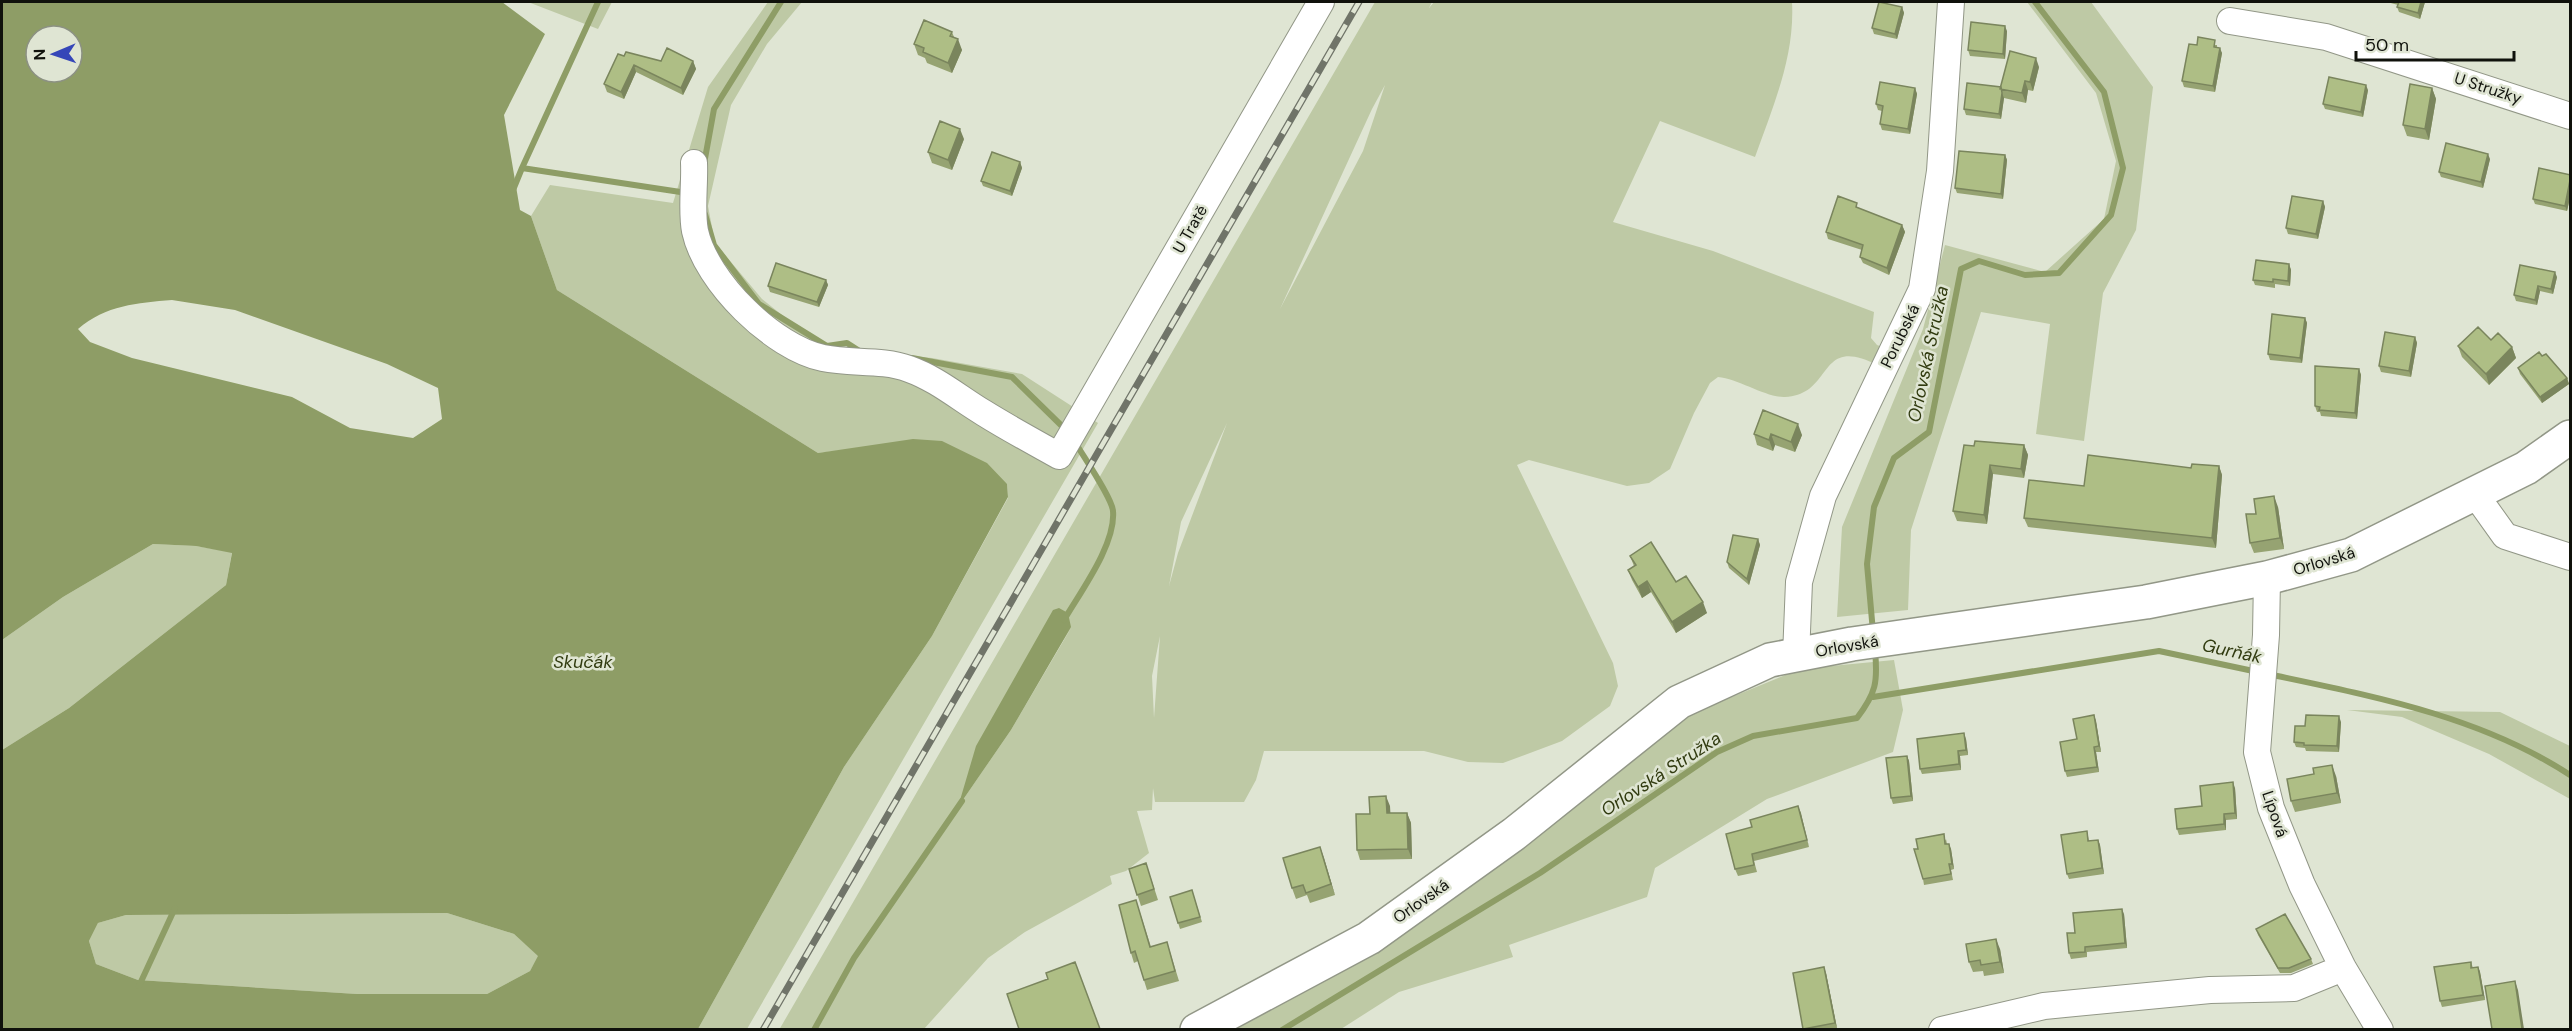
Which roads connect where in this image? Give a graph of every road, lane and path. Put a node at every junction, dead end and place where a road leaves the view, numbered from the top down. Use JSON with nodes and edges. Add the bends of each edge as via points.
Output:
{"nodes":[{"id":1,"x":1321,"y":2,"type":"edge"},
{"id":2,"x":1951,"y":2,"type":"edge"},
{"id":3,"x":2230,"y":21,"type":"dead end"},
{"id":4,"x":2571,"y":116,"type":"edge"},
{"id":5,"x":695,"y":171,"type":"dead end"},
{"id":6,"x":2571,"y":437,"type":"edge"},
{"id":7,"x":2475,"y":494,"type":"junction"},
{"id":8,"x":2571,"y":556,"type":"edge"},
{"id":9,"x":2267,"y":578,"type":"junction"},
{"id":10,"x":1796,"y":656,"type":"junction"},
{"id":11,"x":2343,"y":968,"type":"junction"},
{"id":12,"x":1197,"y":1029,"type":"edge"},
{"id":13,"x":1942,"y":1029,"type":"edge"},
{"id":14,"x":2380,"y":1029,"type":"edge"}],
"edges":[{"from":1,"to":5,"type":"street","name":"U Tratě","via":[[1062,452],[983,413],[909,369],[877,361],[823,358],[795,349],[773,336],[727,290],[710,265],[695,231]]},
{"from":2,"to":10,"type":"street","name":"Porubská","via":[[1940,171],[1922,289],[1823,496],[1799,582]]},
{"from":3,"to":4,"type":"street","name":"U Stružky","via":[[2326,37]]},
{"from":6,"to":7,"type":"main road","name":"Orlovská","via":[[2526,468]]},
{"from":7,"to":8,"type":"street","via":[[2505,536]]},
{"from":7,"to":9,"type":"main road","name":"Orlovská","via":[[2351,555]]},
{"from":9,"to":10,"type":"main road","name":"Orlovská","via":[[2146,602],[1852,644]]},
{"from":9,"to":11,"type":"street","name":"Lípová","via":[[2257,752],[2271,808],[2302,885]]},
{"from":10,"to":12,"type":"main road","name":"Orlovská","via":[[1770,660],[1678,702],[1514,834],[1369,938]]},
{"from":11,"to":13,"type":"street","via":[[2294,988],[2210,990],[2044,1006]]},
{"from":11,"to":14,"type":"street","name":"Lípová"}]}
